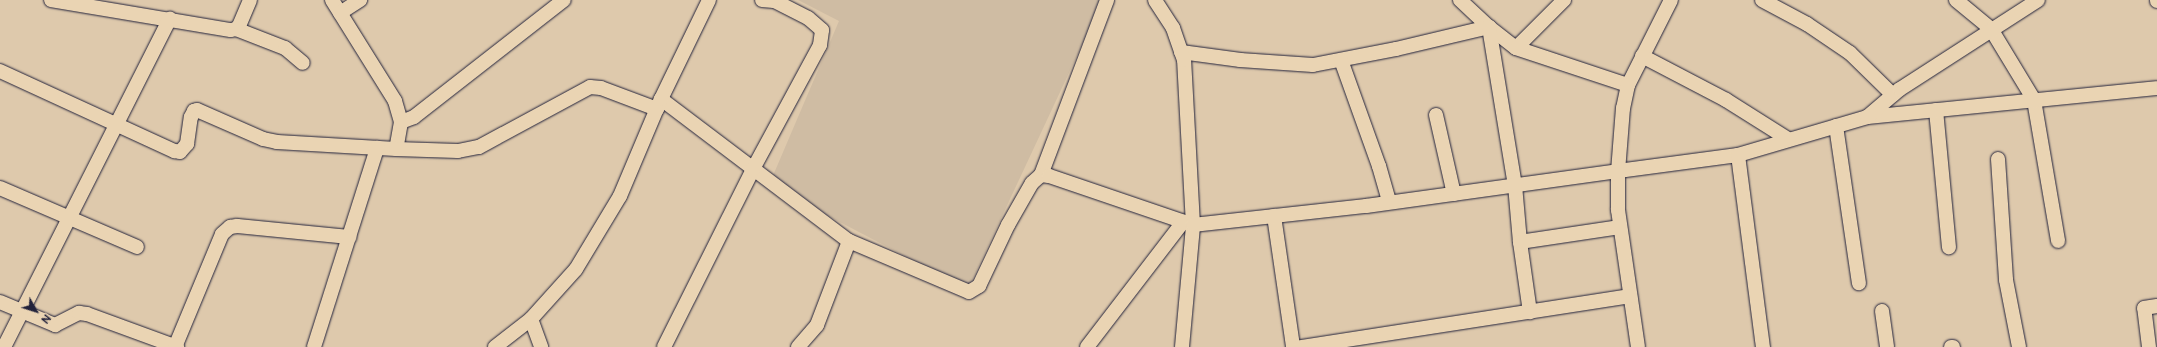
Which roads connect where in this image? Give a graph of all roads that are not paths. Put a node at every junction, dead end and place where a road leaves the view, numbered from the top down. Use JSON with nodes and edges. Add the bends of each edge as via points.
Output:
{"nodes":[{"id":1,"x":51,"y":0,"type":"edge"},
{"id":2,"x":250,"y":0,"type":"edge"},
{"id":3,"x":332,"y":0,"type":"edge"},
{"id":4,"x":360,"y":0,"type":"edge"},
{"id":5,"x":564,"y":0,"type":"edge"},
{"id":6,"x":709,"y":0,"type":"edge"},
{"id":7,"x":762,"y":0,"type":"edge"},
{"id":8,"x":1107,"y":0,"type":"edge"},
{"id":9,"x":1155,"y":0,"type":"edge"},
{"id":10,"x":1460,"y":0,"type":"edge"},
{"id":11,"x":1564,"y":0,"type":"edge"},
{"id":12,"x":1672,"y":0,"type":"edge"},
{"id":13,"x":1762,"y":0,"type":"edge"},
{"id":14,"x":1956,"y":0,"type":"edge"},
{"id":15,"x":2038,"y":0,"type":"edge"},
{"id":16,"x":66,"y":1,"type":"edge"},
{"id":17,"x":340,"y":13,"type":"junction"},
{"id":18,"x":170,"y":19,"type":"junction"},
{"id":19,"x":1489,"y":27,"type":"junction"},
{"id":20,"x":236,"y":29,"type":"junction"},
{"id":21,"x":1991,"y":29,"type":"junction"},
{"id":22,"x":1516,"y":48,"type":"junction"},
{"id":23,"x":1181,"y":52,"type":"junction"},
{"id":24,"x":1642,"y":56,"type":"junction"},
{"id":25,"x":1341,"y":60,"type":"junction"},
{"id":26,"x":303,"y":63,"type":"dead end"},
{"id":27,"x":0,"y":71,"type":"edge"},
{"id":28,"x":1628,"y":85,"type":"junction"},
{"id":29,"x":2157,"y":88,"type":"edge"},
{"id":30,"x":1893,"y":95,"type":"junction"},
{"id":31,"x":2034,"y":100,"type":"junction"},
{"id":32,"x":659,"y":104,"type":"junction"},
{"id":33,"x":1936,"y":110,"type":"junction"},
{"id":34,"x":1436,"y":115,"type":"dead end"},
{"id":35,"x":1867,"y":117,"type":"junction"},
{"id":36,"x":401,"y":122,"type":"junction"},
{"id":37,"x":117,"y":124,"type":"junction"},
{"id":38,"x":1836,"y":126,"type":"junction"},
{"id":39,"x":1788,"y":139,"type":"junction"},
{"id":40,"x":377,"y":148,"type":"junction"},
{"id":41,"x":396,"y":149,"type":"junction"},
{"id":42,"x":1738,"y":155,"type":"junction"},
{"id":43,"x":1998,"y":159,"type":"dead end"},
{"id":44,"x":753,"y":168,"type":"junction"},
{"id":45,"x":1618,"y":171,"type":"junction"},
{"id":46,"x":1041,"y":175,"type":"junction"},
{"id":47,"x":1515,"y":185,"type":"junction"},
{"id":48,"x":0,"y":188,"type":"edge"},
{"id":49,"x":1454,"y":194,"type":"junction"},
{"id":50,"x":1389,"y":202,"type":"junction"},
{"id":51,"x":1274,"y":216,"type":"junction"},
{"id":52,"x":68,"y":218,"type":"junction"},
{"id":53,"x":1188,"y":224,"type":"junction"},
{"id":54,"x":1620,"y":227,"type":"junction"},
{"id":55,"x":350,"y":237,"type":"junction"},
{"id":56,"x":849,"y":241,"type":"junction"},
{"id":57,"x":2058,"y":241,"type":"dead end"},
{"id":58,"x":1520,"y":242,"type":"junction"},
{"id":59,"x":137,"y":247,"type":"dead end"},
{"id":60,"x":1949,"y":247,"type":"dead end"},
{"id":61,"x":1859,"y":283,"type":"dead end"},
{"id":62,"x":1630,"y":296,"type":"junction"},
{"id":63,"x":0,"y":302,"type":"edge"},
{"id":64,"x":2157,"y":306,"type":"edge"},
{"id":65,"x":1882,"y":311,"type":"dead end"},
{"id":66,"x":20,"y":312,"type":"junction"},
{"id":67,"x":1530,"y":312,"type":"junction"},
{"id":68,"x":531,"y":319,"type":"junction"},
{"id":69,"x":4,"y":347,"type":"edge"},
{"id":70,"x":176,"y":347,"type":"edge"},
{"id":71,"x":314,"y":347,"type":"edge"},
{"id":72,"x":495,"y":347,"type":"edge"},
{"id":73,"x":541,"y":347,"type":"edge"},
{"id":74,"x":664,"y":347,"type":"edge"},
{"id":75,"x":798,"y":347,"type":"edge"},
{"id":76,"x":1087,"y":347,"type":"edge"},
{"id":77,"x":1182,"y":347,"type":"edge"},
{"id":78,"x":1293,"y":347,"type":"edge"},
{"id":79,"x":1301,"y":347,"type":"edge"},
{"id":80,"x":1638,"y":347,"type":"edge"},
{"id":81,"x":1763,"y":347,"type":"edge"},
{"id":82,"x":1887,"y":347,"type":"edge"},
{"id":83,"x":2019,"y":347,"type":"edge"},
{"id":84,"x":2149,"y":347,"type":"edge"}],
"edges":[{"from":1,"to":16,"type":"street"},
{"from":2,"to":20,"type":"street"},
{"from":3,"to":17,"type":"street"},
{"from":4,"to":17,"type":"street"},
{"from":5,"to":36,"type":"street","via":[[414,117]]},
{"from":6,"to":32,"type":"street"},
{"from":7,"to":44,"type":"street","via":[[774,1],[793,9],[822,30],[820,45]]},
{"from":8,"to":46,"type":"street"},
{"from":9,"to":23,"type":"street","via":[[1173,28]]},
{"from":10,"to":19,"type":"street"},
{"from":11,"to":22,"type":"street"},
{"from":12,"to":24,"type":"street"},
{"from":13,"to":30,"type":"street","via":[[1807,24],[1850,53]]},
{"from":14,"to":21,"type":"street"},
{"from":15,"to":21,"type":"street"},
{"from":16,"to":18,"type":"street"},
{"from":17,"to":36,"type":"street","via":[[394,101]]},
{"from":18,"to":20,"type":"street"},
{"from":18,"to":37,"type":"street"},
{"from":19,"to":22,"type":"street"},
{"from":19,"to":25,"type":"street","via":[[1396,50]]},
{"from":19,"to":47,"type":"street"},
{"from":20,"to":26,"type":"street","via":[[285,48]]},
{"from":21,"to":30,"type":"street"},
{"from":21,"to":31,"type":"street"},
{"from":22,"to":28,"type":"street"},
{"from":23,"to":25,"type":"street","via":[[1240,60],[1313,65]]},
{"from":23,"to":53,"type":"street","via":[[1184,60]]},
{"from":24,"to":28,"type":"street"},
{"from":24,"to":39,"type":"street","via":[[1726,100]]},
{"from":25,"to":50,"type":"street","via":[[1379,166]]},
{"from":27,"to":37,"type":"street"},
{"from":28,"to":45,"type":"street","via":[[1623,108]]},
{"from":29,"to":31,"type":"street"},
{"from":30,"to":35,"type":"street"},
{"from":31,"to":33,"type":"street"},
{"from":31,"to":57,"type":"street"},
{"from":32,"to":41,"type":"street","via":[[590,87],[471,150]]},
{"from":32,"to":44,"type":"street"},
{"from":32,"to":68,"type":"street","via":[[616,203],[576,269]]},
{"from":33,"to":35,"type":"street"},
{"from":33,"to":60,"type":"street"},
{"from":34,"to":49,"type":"street"},
{"from":35,"to":38,"type":"street"},
{"from":36,"to":41,"type":"street"},
{"from":37,"to":40,"type":"street","via":[[180,152],[187,144],[191,117],[197,110],[263,139],[277,142]]},
{"from":37,"to":52,"type":"street"},
{"from":38,"to":39,"type":"street"},
{"from":38,"to":61,"type":"street"},
{"from":39,"to":42,"type":"street"},
{"from":40,"to":41,"type":"street"},
{"from":40,"to":55,"type":"street"},
{"from":42,"to":45,"type":"street"},
{"from":42,"to":81,"type":"street"},
{"from":43,"to":83,"type":"street","via":[[2006,280]]},
{"from":44,"to":56,"type":"street"},
{"from":44,"to":74,"type":"street"},
{"from":45,"to":47,"type":"street"},
{"from":45,"to":54,"type":"street"},
{"from":46,"to":53,"type":"street"},
{"from":46,"to":56,"type":"street","via":[[1032,184],[1008,225],[979,286],[969,292]]},
{"from":47,"to":49,"type":"street"},
{"from":47,"to":58,"type":"street"},
{"from":48,"to":52,"type":"street"},
{"from":49,"to":50,"type":"street"},
{"from":50,"to":51,"type":"street"},
{"from":51,"to":53,"type":"street"},
{"from":51,"to":78,"type":"street"},
{"from":52,"to":59,"type":"street"},
{"from":52,"to":66,"type":"street"},
{"from":53,"to":76,"type":"street"},
{"from":53,"to":77,"type":"street"},
{"from":54,"to":58,"type":"street"},
{"from":54,"to":62,"type":"street"},
{"from":55,"to":70,"type":"street","via":[[230,227],[222,234]]},
{"from":55,"to":71,"type":"street"},
{"from":56,"to":75,"type":"street","via":[[817,325]]},
{"from":58,"to":67,"type":"street"},
{"from":62,"to":67,"type":"street"},
{"from":62,"to":80,"type":"street"},
{"from":63,"to":66,"type":"street"},
{"from":64,"to":84,"type":"street","via":[[2144,308]]},
{"from":65,"to":82,"type":"street"},
{"from":66,"to":69,"type":"street"},
{"from":66,"to":70,"type":"street","via":[[55,325],[79,313],[87,314]]},
{"from":67,"to":79,"type":"street"},
{"from":68,"to":72,"type":"street"},
{"from":68,"to":73,"type":"street"}]}
